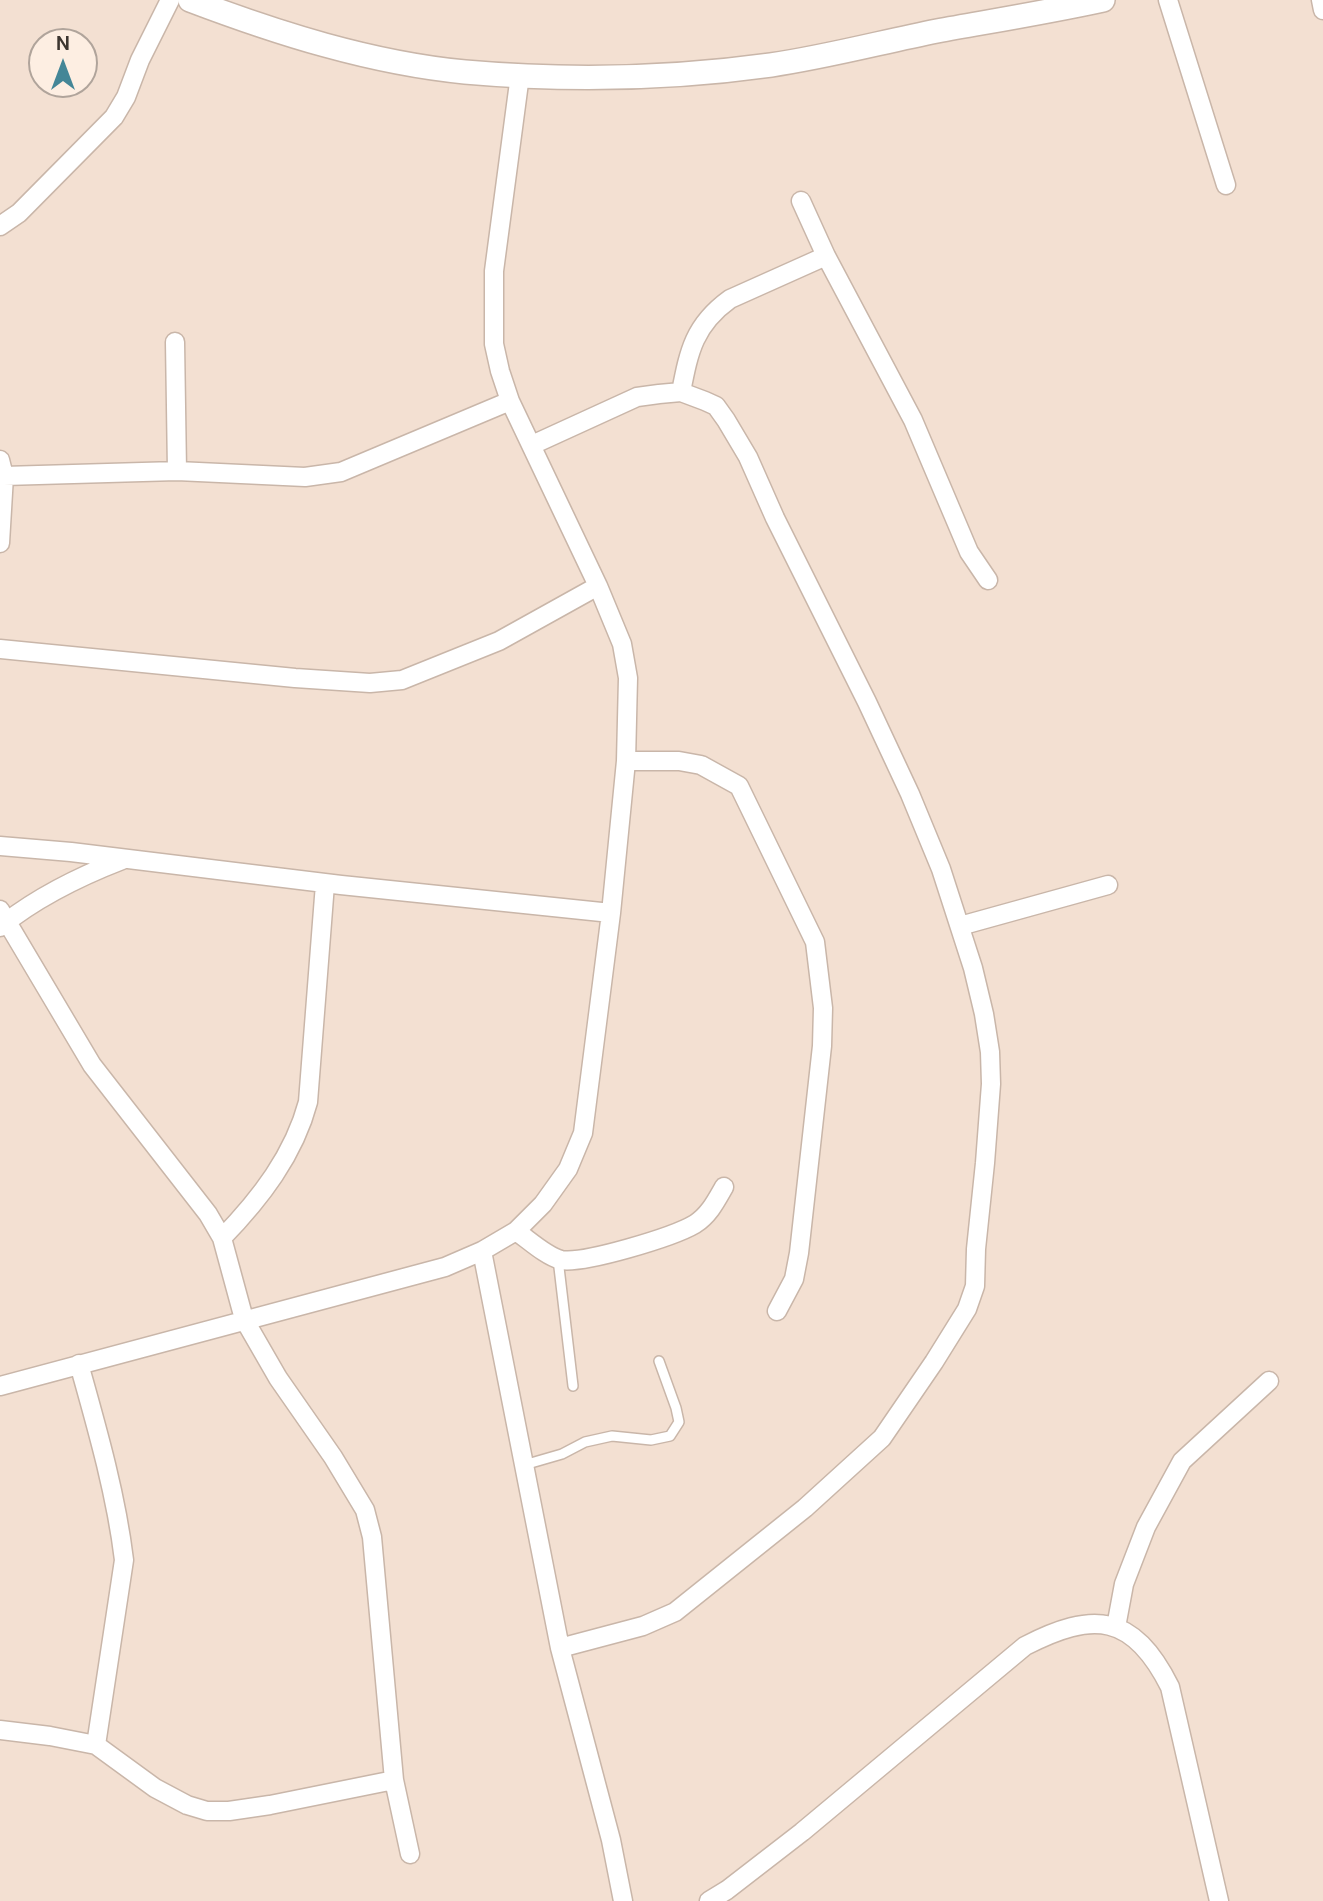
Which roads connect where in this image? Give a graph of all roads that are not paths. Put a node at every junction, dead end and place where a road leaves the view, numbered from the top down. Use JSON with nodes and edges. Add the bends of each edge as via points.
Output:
{"nodes":[{"id":1,"x":170,"y":0,"type":"edge"},
{"id":2,"x":190,"y":0,"type":"edge"},
{"id":3,"x":1103,"y":0,"type":"edge"},
{"id":4,"x":1168,"y":0,"type":"edge"},
{"id":5,"x":1321,"y":0,"type":"edge"},
{"id":6,"x":1323,"y":10,"type":"edge"},
{"id":7,"x":520,"y":75,"type":"junction"},
{"id":8,"x":1226,"y":185,"type":"dead end"},
{"id":9,"x":801,"y":201,"type":"dead end"},
{"id":10,"x":0,"y":226,"type":"edge"},
{"id":11,"x":826,"y":256,"type":"junction"},
{"id":12,"x":175,"y":342,"type":"dead end"},
{"id":13,"x":681,"y":392,"type":"junction"},
{"id":14,"x":510,"y":401,"type":"junction"},
{"id":15,"x":532,"y":445,"type":"junction"},
{"id":16,"x":2,"y":468,"type":"edge"},
{"id":17,"x":177,"y":471,"type":"junction"},
{"id":18,"x":0,"y":543,"type":"edge"},
{"id":19,"x":988,"y":580,"type":"dead end"},
{"id":20,"x":598,"y":586,"type":"junction"},
{"id":21,"x":0,"y":649,"type":"edge"},
{"id":22,"x":626,"y":761,"type":"junction"},
{"id":23,"x":0,"y":846,"type":"edge"},
{"id":24,"x":122,"y":859,"type":"junction"},
{"id":25,"x":326,"y":884,"type":"junction"},
{"id":26,"x":1108,"y":885,"type":"dead end"},
{"id":27,"x":611,"y":913,"type":"junction"},
{"id":28,"x":2,"y":920,"type":"edge"},
{"id":29,"x":960,"y":926,"type":"junction"},
{"id":30,"x":724,"y":1187,"type":"dead end"},
{"id":31,"x":516,"y":1231,"type":"junction"},
{"id":32,"x":222,"y":1238,"type":"junction"},
{"id":33,"x":482,"y":1251,"type":"junction"},
{"id":34,"x":558,"y":1259,"type":"junction"},
{"id":35,"x":777,"y":1311,"type":"dead end"},
{"id":36,"x":244,"y":1320,"type":"junction"},
{"id":37,"x":659,"y":1361,"type":"dead end"},
{"id":38,"x":79,"y":1364,"type":"junction"},
{"id":39,"x":1269,"y":1381,"type":"dead end"},
{"id":40,"x":0,"y":1386,"type":"edge"},
{"id":41,"x":573,"y":1386,"type":"dead end"},
{"id":42,"x":524,"y":1465,"type":"junction"},
{"id":43,"x":1116,"y":1627,"type":"junction"},
{"id":44,"x":560,"y":1648,"type":"junction"},
{"id":45,"x":0,"y":1730,"type":"edge"},
{"id":46,"x":96,"y":1745,"type":"junction"},
{"id":47,"x":394,"y":1780,"type":"junction"},
{"id":48,"x":410,"y":1854,"type":"dead end"},
{"id":49,"x":623,"y":1901,"type":"edge"},
{"id":50,"x":709,"y":1901,"type":"edge"},
{"id":51,"x":1219,"y":1901,"type":"edge"}],
"edges":[{"from":1,"to":10,"type":"street","via":[[114,117],[19,213]]},
{"from":2,"to":7,"type":"street","via":[[294,36],[387,59],[463,72]]},
{"from":3,"to":7,"type":"street","via":[[707,73]]},
{"from":4,"to":8,"type":"street"},
{"from":5,"to":6,"type":"street"},
{"from":7,"to":14,"type":"street","via":[[494,271],[494,344]]},
{"from":9,"to":11,"type":"street"},
{"from":11,"to":13,"type":"street","via":[[717,308],[699,329]]},
{"from":11,"to":19,"type":"street","via":[[913,420],[957,528]]},
{"from":12,"to":17,"type":"street"},
{"from":13,"to":15,"type":"street","via":[[638,397]]},
{"from":13,"to":29,"type":"street","via":[[716,407],[748,457],[910,794]]},
{"from":14,"to":15,"type":"street"},
{"from":14,"to":17,"type":"street","via":[[341,472],[305,477]]},
{"from":15,"to":20,"type":"street"},
{"from":16,"to":17,"type":"street"},
{"from":16,"to":18,"type":"street"},
{"from":20,"to":21,"type":"street","via":[[499,641],[402,680],[370,683],[295,678]]},
{"from":20,"to":22,"type":"street","via":[[627,662]]},
{"from":22,"to":27,"type":"street"},
{"from":22,"to":35,"type":"street","via":[[701,765],[739,786],[815,942],[824,1008],[819,1081],[799,1253],[794,1279]]},
{"from":23,"to":24,"type":"street"},
{"from":24,"to":25,"type":"street"},
{"from":24,"to":28,"type":"street"},
{"from":25,"to":27,"type":"street"},
{"from":25,"to":32,"type":"street","via":[[308,1102],[302,1125],[273,1177]]},
{"from":26,"to":29,"type":"street"},
{"from":27,"to":31,"type":"street","via":[[583,1133],[568,1169]]},
{"from":28,"to":32,"type":"street","via":[[92,1065]]},
{"from":29,"to":44,"type":"street","via":[[984,1014],[991,1084],[975,1286],[967,1310],[882,1438],[805,1508],[675,1612],[643,1626]]},
{"from":30,"to":34,"type":"street","via":[[709,1212],[674,1234],[570,1261]]},
{"from":31,"to":33,"type":"street"},
{"from":31,"to":34,"type":"street"},
{"from":32,"to":36,"type":"street"},
{"from":33,"to":36,"type":"street","via":[[445,1266]]},
{"from":33,"to":42,"type":"street"},
{"from":34,"to":41,"type":"lane"},
{"from":36,"to":38,"type":"street"},
{"from":36,"to":47,"type":"street","via":[[365,1510],[372,1537]]},
{"from":37,"to":42,"type":"lane","via":[[679,1422],[670,1436],[650,1440],[612,1436]]},
{"from":38,"to":40,"type":"street"},
{"from":38,"to":46,"type":"street","via":[[104,1457],[124,1560]]},
{"from":39,"to":43,"type":"street","via":[[1182,1461],[1146,1527],[1124,1584]]},
{"from":42,"to":44,"type":"street"},
{"from":43,"to":50,"type":"street","via":[[1083,1623],[1025,1646],[802,1832]]},
{"from":43,"to":51,"type":"street","via":[[1144,1644],[1170,1687]]},
{"from":44,"to":49,"type":"street"},
{"from":45,"to":46,"type":"street"},
{"from":46,"to":47,"type":"street","via":[[155,1788],[206,1811],[270,1805]]},
{"from":47,"to":48,"type":"street"}]}
